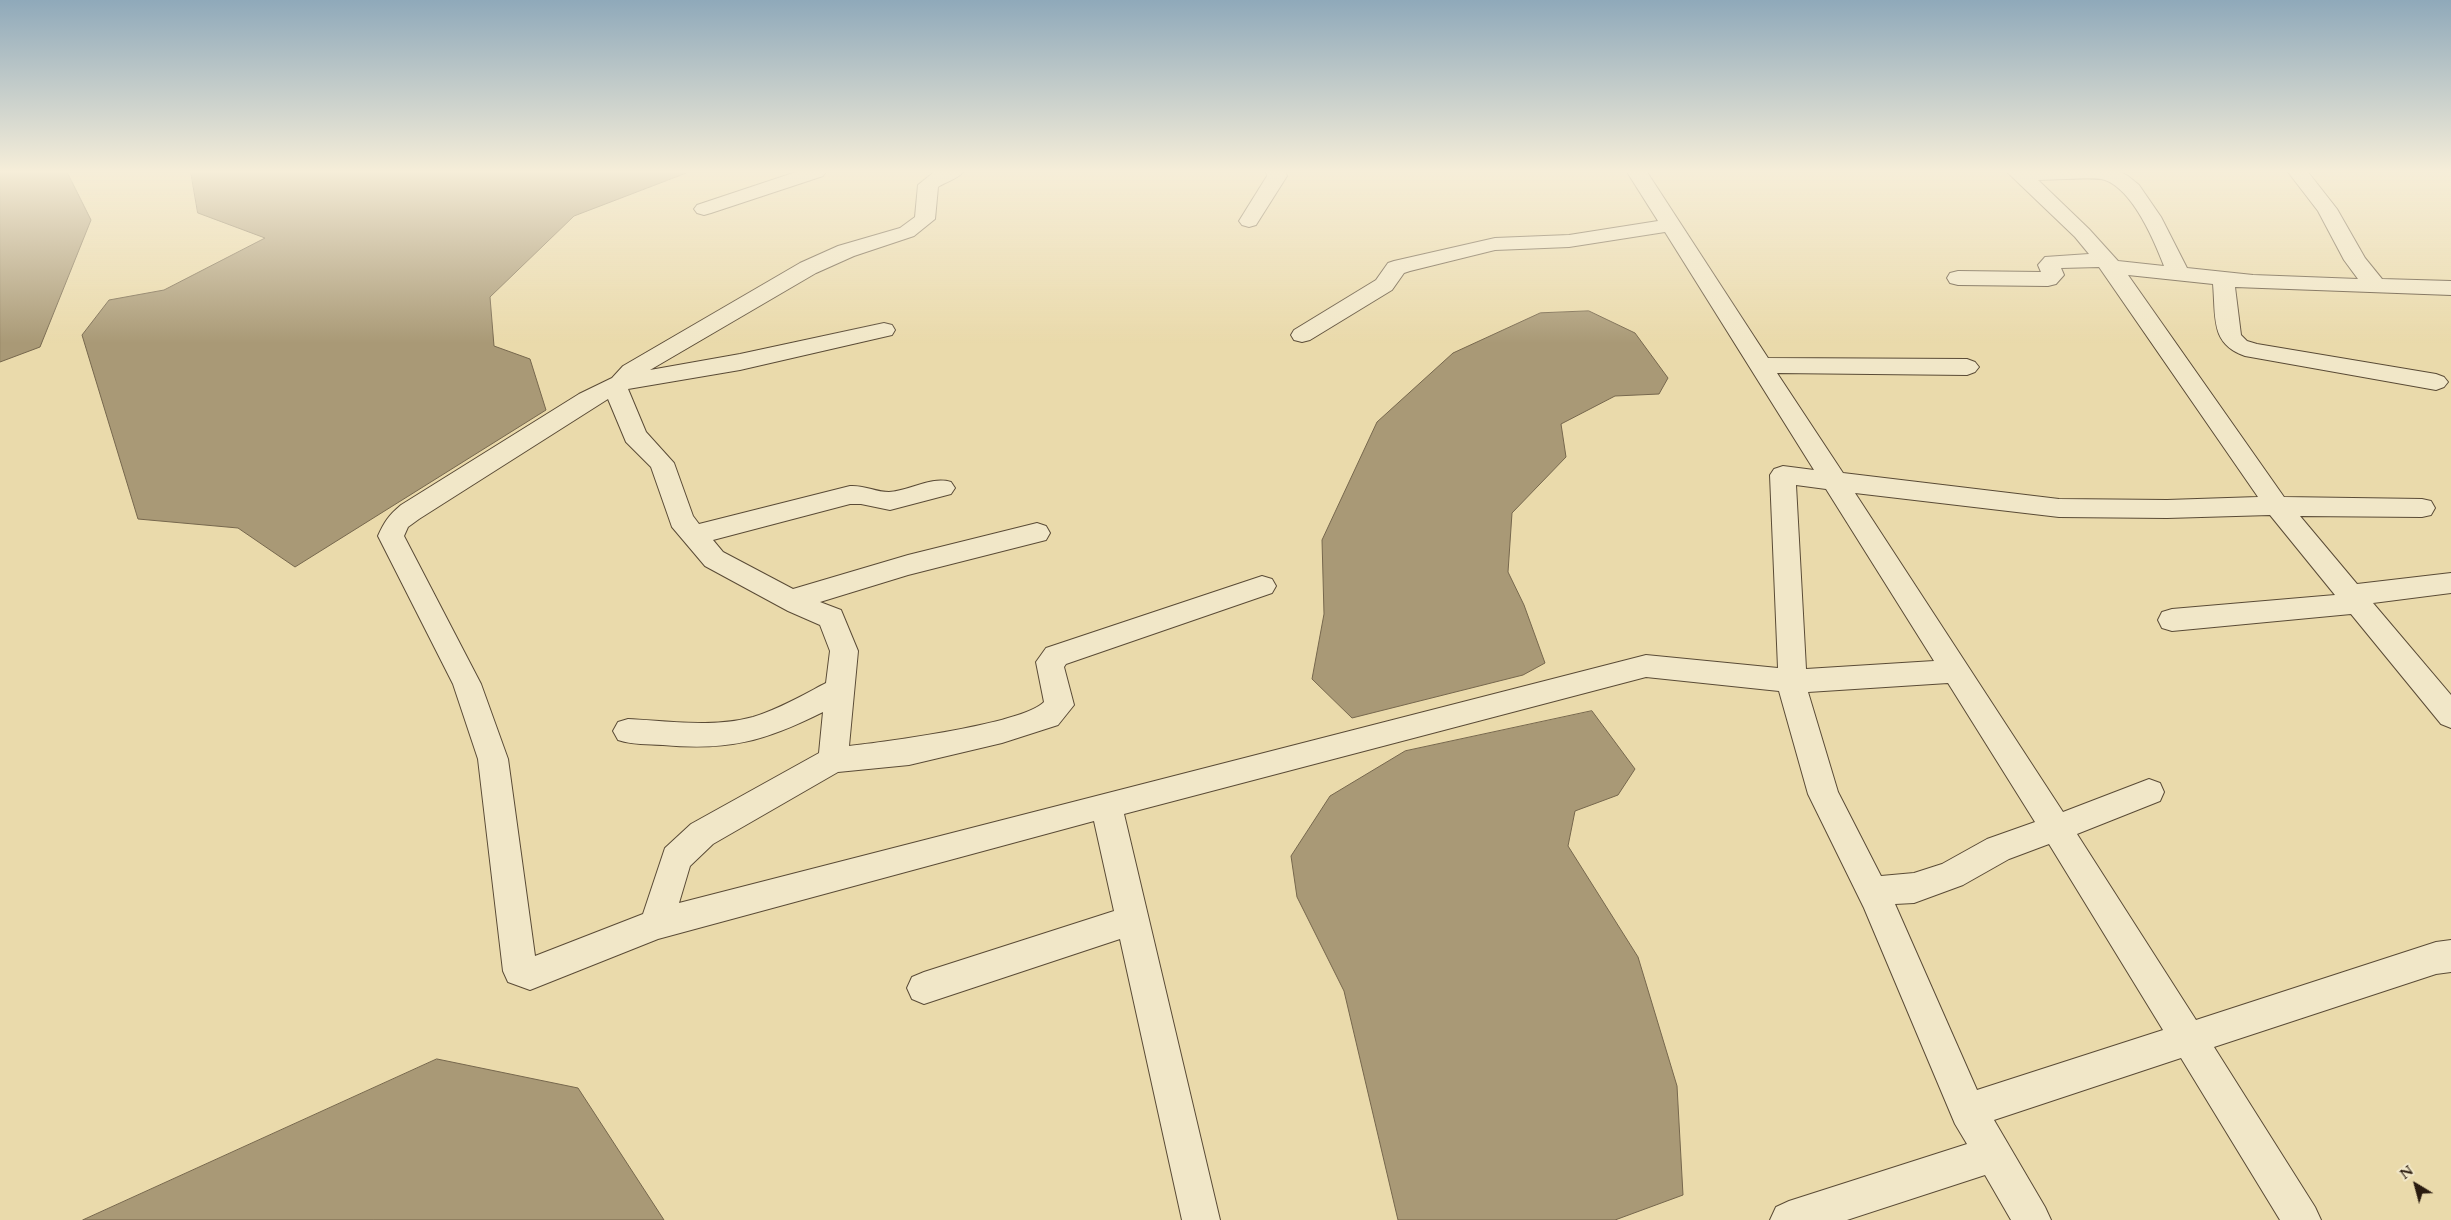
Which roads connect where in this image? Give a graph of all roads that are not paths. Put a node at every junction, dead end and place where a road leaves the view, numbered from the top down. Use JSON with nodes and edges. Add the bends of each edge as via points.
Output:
{"nodes":[{"id":1,"x":912,"y":229,"type":"edge"},
{"id":2,"x":1645,"y":229,"type":"edge"},
{"id":3,"x":1673,"y":229,"type":"edge"},
{"id":4,"x":2078,"y":229,"type":"edge"},
{"id":5,"x":2156,"y":229,"type":"edge"},
{"id":6,"x":2338,"y":229,"type":"edge"},
{"id":7,"x":2108,"y":264,"type":"junction"},
{"id":8,"x":2178,"y":274,"type":"junction"},
{"id":9,"x":1958,"y":278,"type":"dead end"},
{"id":10,"x":2223,"y":279,"type":"junction"},
{"id":11,"x":2375,"y":285,"type":"junction"},
{"id":12,"x":2451,"y":288,"type":"edge"},
{"id":13,"x":884,"y":330,"type":"dead end"},
{"id":14,"x":1302,"y":335,"type":"dead end"},
{"id":15,"x":1760,"y":365,"type":"junction"},
{"id":16,"x":1967,"y":367,"type":"dead end"},
{"id":17,"x":2436,"y":382,"type":"dead end"},
{"id":18,"x":621,"y":383,"type":"junction"},
{"id":19,"x":1834,"y":481,"type":"junction"},
{"id":20,"x":942,"y":488,"type":"dead end"},
{"id":21,"x":2277,"y":506,"type":"junction"},
{"id":22,"x":2422,"y":508,"type":"dead end"},
{"id":23,"x":1037,"y":533,"type":"dead end"},
{"id":24,"x":694,"y":535,"type":"junction"},
{"id":25,"x":2451,"y":583,"type":"edge"},
{"id":26,"x":1262,"y":586,"type":"dead end"},
{"id":27,"x":2354,"y":599,"type":"junction"},
{"id":28,"x":791,"y":600,"type":"junction"},
{"id":29,"x":2172,"y":620,"type":"dead end"},
{"id":30,"x":1956,"y":670,"type":"junction"},
{"id":31,"x":1793,"y":680,"type":"junction"},
{"id":32,"x":840,"y":690,"type":"junction"},
{"id":33,"x":2451,"y":716,"type":"edge"},
{"id":34,"x":628,"y":731,"type":"dead end"},
{"id":35,"x":833,"y":760,"type":"junction"},
{"id":36,"x":2149,"y":792,"type":"dead end"},
{"id":37,"x":1106,"y":805,"type":"junction"},
{"id":38,"x":2056,"y":828,"type":"junction"},
{"id":39,"x":1872,"y":891,"type":"junction"},
{"id":40,"x":1132,"y":920,"type":"junction"},
{"id":41,"x":656,"y":924,"type":"junction"},
{"id":42,"x":2451,"y":956,"type":"edge"},
{"id":43,"x":924,"y":988,"type":"dead end"},
{"id":44,"x":2188,"y":1038,"type":"junction"},
{"id":45,"x":1968,"y":1111,"type":"junction"},
{"id":46,"x":1993,"y":1154,"type":"junction"},
{"id":47,"x":1201,"y":1220,"type":"edge"},
{"id":48,"x":1789,"y":1220,"type":"edge"},
{"id":49,"x":2032,"y":1220,"type":"edge"},
{"id":50,"x":2302,"y":1220,"type":"edge"}],
"edges":[{"from":1,"to":18,"type":"street","via":[[846,251],[808,268],[631,370]]},
{"from":2,"to":14,"type":"street","via":[[1568,241],[1495,244],[1402,266],[1396,268],[1384,285]]},
{"from":3,"to":15,"type":"street"},
{"from":4,"to":7,"type":"street"},
{"from":5,"to":8,"type":"street"},
{"from":6,"to":11,"type":"street","via":[[2355,260]]},
{"from":7,"to":8,"type":"street"},
{"from":7,"to":9,"type":"street","via":[[2053,262],[2049,265],[2053,276],[2048,279]]},
{"from":7,"to":21,"type":"street"},
{"from":8,"to":10,"type":"street"},
{"from":10,"to":11,"type":"street"},
{"from":10,"to":17,"type":"street","via":[[2230,337],[2239,346]]},
{"from":11,"to":12,"type":"street"},
{"from":13,"to":18,"type":"street","via":[[740,362]]},
{"from":15,"to":16,"type":"street"},
{"from":15,"to":19,"type":"street"},
{"from":18,"to":24,"type":"street","via":[[616,388],[635,436],[662,463],[681,520]]},
{"from":18,"to":41,"type":"street","via":[[587,400],[410,512],[397,522],[391,536],[468,684],[493,759],[520,972],[530,974]]},
{"from":19,"to":21,"type":"street","via":[[2059,508]]},
{"from":19,"to":30,"type":"street"},
{"from":19,"to":31,"type":"street","via":[[1783,475]]},
{"from":20,"to":24,"type":"street","via":[[890,501],[868,494],[850,495]]},
{"from":21,"to":22,"type":"street"},
{"from":21,"to":27,"type":"street"},
{"from":23,"to":28,"type":"street","via":[[908,565]]},
{"from":24,"to":28,"type":"street","via":[[714,559]]},
{"from":25,"to":27,"type":"street"},
{"from":26,"to":35,"type":"street","via":[[1056,656],[1050,667],[1059,705],[1048,718],[909,752]]},
{"from":27,"to":29,"type":"street"},
{"from":27,"to":33,"type":"street"},
{"from":28,"to":32,"type":"street","via":[[831,618],[844,651]]},
{"from":30,"to":31,"type":"street"},
{"from":30,"to":38,"type":"street"},
{"from":31,"to":37,"type":"street","via":[[1646,666]]},
{"from":31,"to":39,"type":"street","via":[[1793,691],[1823,794]]},
{"from":32,"to":34,"type":"street","via":[[764,725],[737,733]]},
{"from":32,"to":35,"type":"street"},
{"from":35,"to":41,"type":"street","via":[[702,834],[676,858]]},
{"from":36,"to":38,"type":"street"},
{"from":37,"to":40,"type":"street"},
{"from":37,"to":41,"type":"street"},
{"from":38,"to":39,"type":"street","via":[[1998,849],[1945,878],[1914,888]]},
{"from":38,"to":44,"type":"street"},
{"from":39,"to":45,"type":"street"},
{"from":40,"to":43,"type":"street"},
{"from":40,"to":47,"type":"street"},
{"from":42,"to":44,"type":"street","via":[[2436,958]]},
{"from":44,"to":45,"type":"street"},
{"from":44,"to":50,"type":"street"},
{"from":45,"to":46,"type":"street"},
{"from":46,"to":48,"type":"street"},
{"from":46,"to":49,"type":"street"}]}
